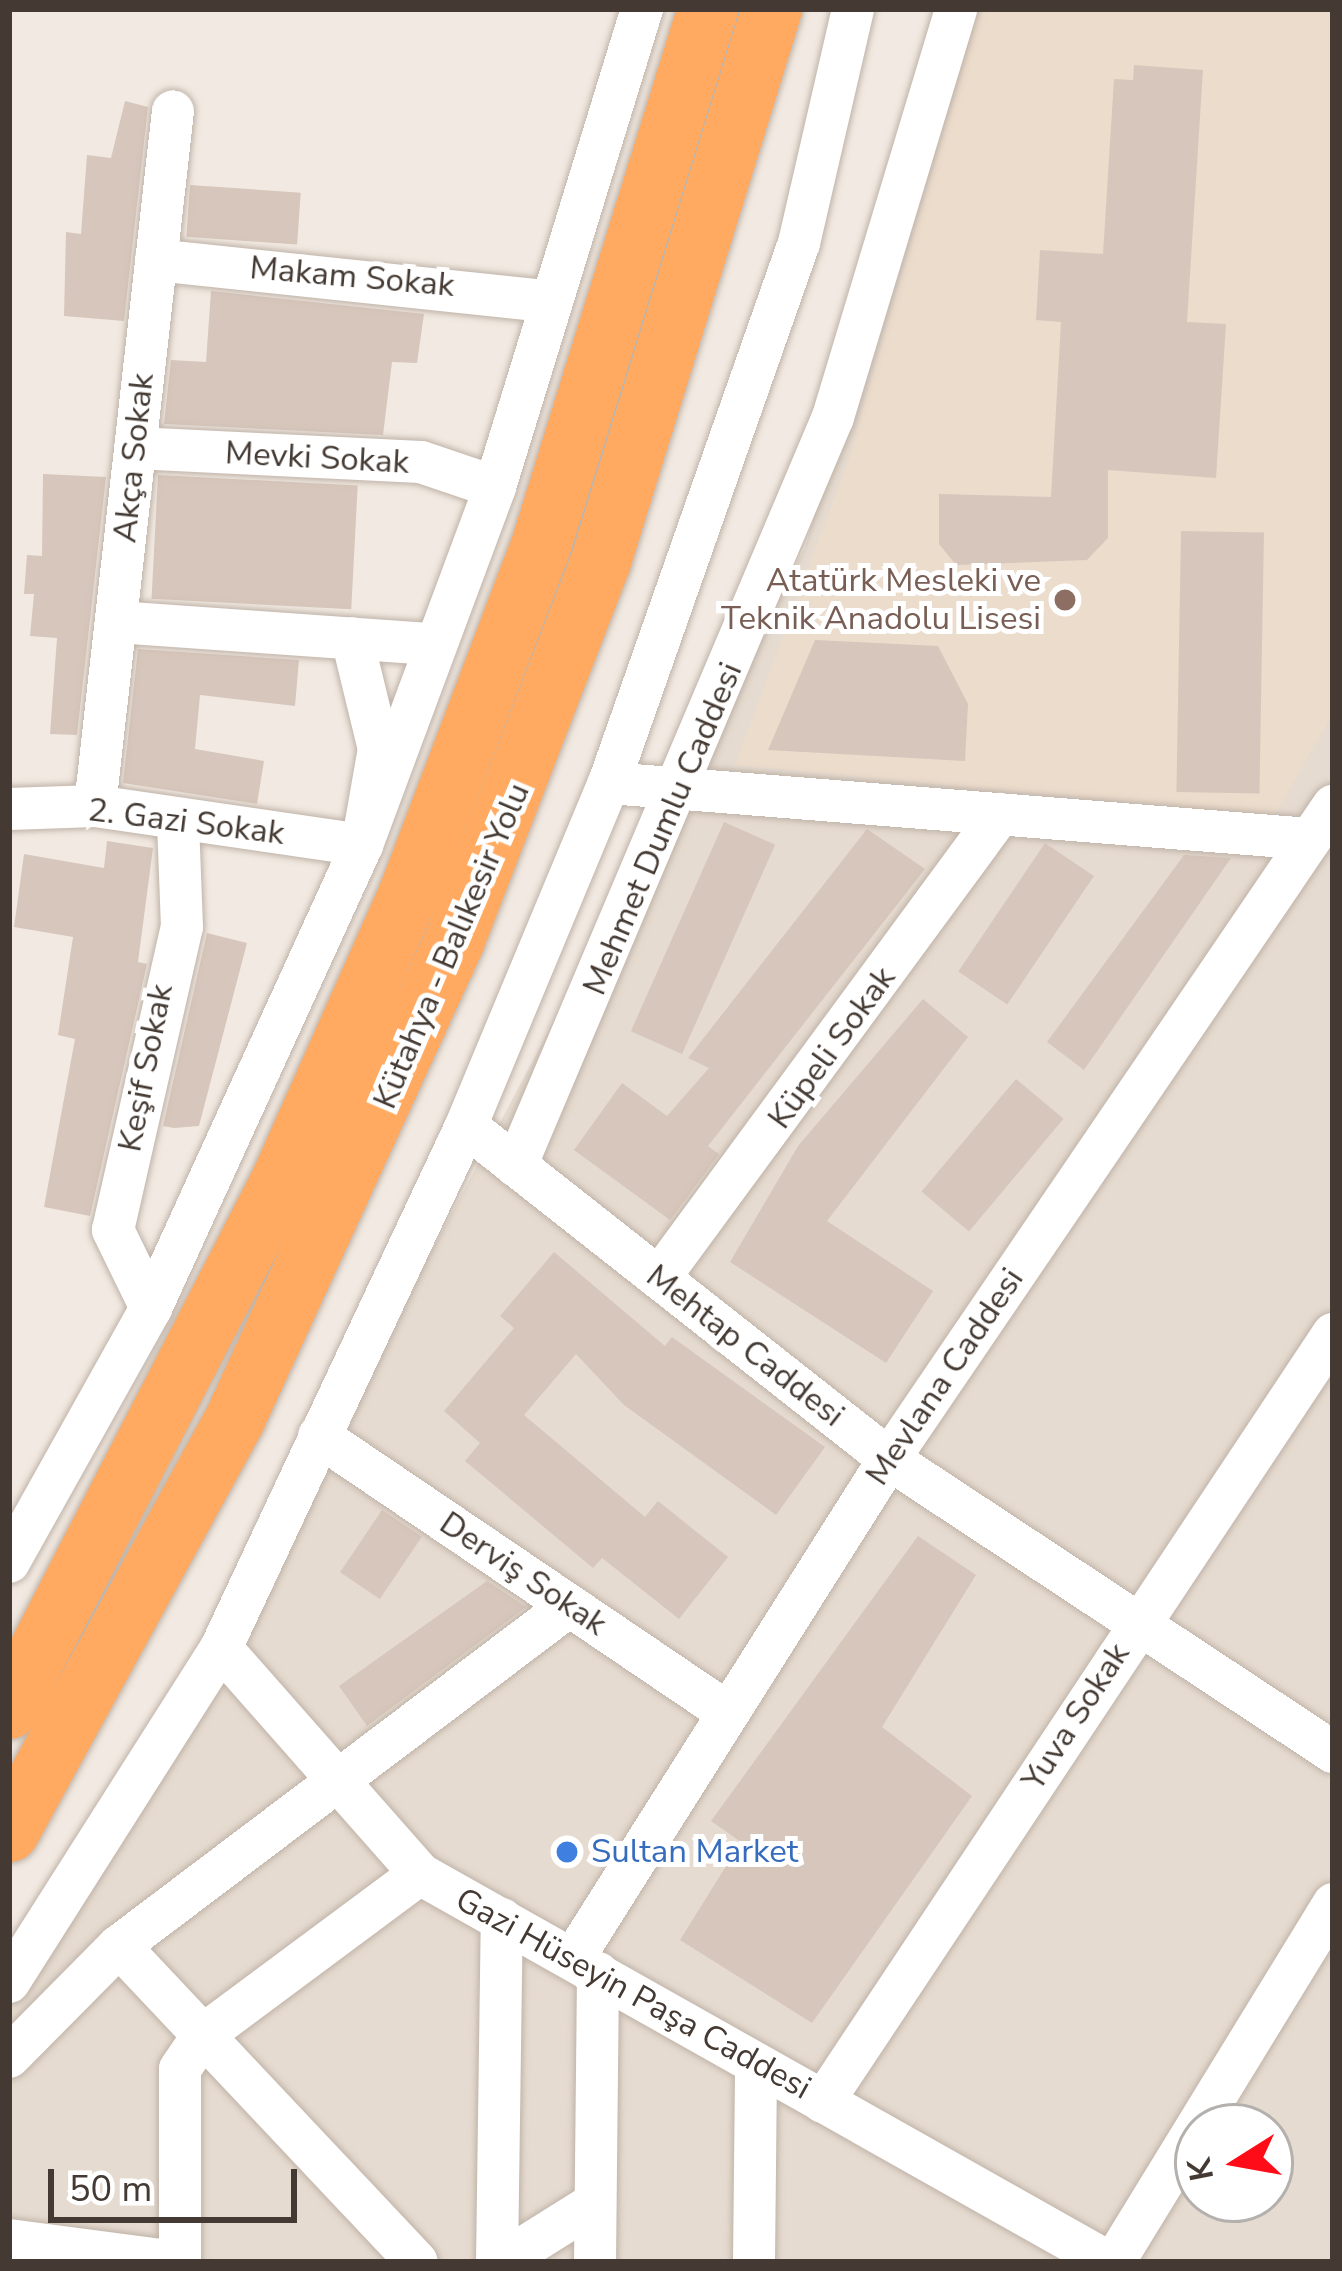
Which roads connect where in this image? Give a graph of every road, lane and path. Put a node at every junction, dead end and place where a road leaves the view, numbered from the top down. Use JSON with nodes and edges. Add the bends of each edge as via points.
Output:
{"nodes":[{"id":1,"x":708,"y":9,"type":"edge"},
{"id":2,"x":772,"y":9,"type":"edge"},
{"id":3,"x":853,"y":9,"type":"edge"},
{"id":4,"x":956,"y":9,"type":"edge"},
{"id":5,"x":640,"y":12,"type":"edge"},
{"id":6,"x":173,"y":111,"type":"dead end"},
{"id":7,"x":582,"y":192,"type":"junction"},
{"id":8,"x":650,"y":211,"type":"junction"},
{"id":9,"x":156,"y":260,"type":"junction"},
{"id":10,"x":547,"y":301,"type":"junction"},
{"id":11,"x":135,"y":448,"type":"junction"},
{"id":12,"x":495,"y":487,"type":"junction"},
{"id":13,"x":116,"y":622,"type":"junction"},
{"id":14,"x":352,"y":638,"type":"junction"},
{"id":15,"x":432,"y":644,"type":"junction"},
{"id":16,"x":609,"y":782,"type":"junction"},
{"id":17,"x":683,"y":788,"type":"junction"},
{"id":18,"x":95,"y":806,"type":"junction"},
{"id":19,"x":9,"y":809,"type":"edge"},
{"id":20,"x":1000,"y":814,"type":"junction"},
{"id":21,"x":178,"y":820,"type":"junction"},
{"id":22,"x":1322,"y":823,"type":"edge"},
{"id":23,"x":362,"y":845,"type":"junction"},
{"id":24,"x":466,"y":1126,"type":"junction"},
{"id":25,"x":516,"y":1166,"type":"junction"},
{"id":26,"x":659,"y":1278,"type":"junction"},
{"id":27,"x":151,"y":1308,"type":"junction"},
{"id":28,"x":1333,"y":1334,"type":"edge"},
{"id":29,"x":320,"y":1436,"type":"junction"},
{"id":30,"x":889,"y":1459,"type":"junction"},
{"id":31,"x":9,"y":1562,"type":"edge"},
{"id":32,"x":569,"y":1606,"type":"junction"},
{"id":33,"x":1137,"y":1623,"type":"junction"},
{"id":34,"x":221,"y":1648,"type":"junction"},
{"id":35,"x":9,"y":1709,"type":"edge"},
{"id":36,"x":726,"y":1712,"type":"junction"},
{"id":37,"x":1333,"y":1752,"type":"edge"},
{"id":38,"x":341,"y":1786,"type":"junction"},
{"id":39,"x":9,"y":1832,"type":"edge"},
{"id":40,"x":420,"y":1874,"type":"junction"},
{"id":41,"x":1333,"y":1904,"type":"edge"},
{"id":42,"x":502,"y":1919,"type":"junction"},
{"id":43,"x":119,"y":1946,"type":"junction"},
{"id":44,"x":585,"y":1966,"type":"junction"},
{"id":45,"x":9,"y":1982,"type":"edge"},
{"id":46,"x":203,"y":2035,"type":"junction"},
{"id":47,"x":9,"y":2056,"type":"edge"},
{"id":48,"x":756,"y":2063,"type":"junction"},
{"id":49,"x":823,"y":2102,"type":"junction"},
{"id":50,"x":595,"y":2204,"type":"junction"},
{"id":51,"x":9,"y":2240,"type":"edge"},
{"id":52,"x":1102,"y":2260,"type":"edge"},
{"id":53,"x":178,"y":2262,"type":"edge"},
{"id":54,"x":417,"y":2262,"type":"edge"},
{"id":55,"x":499,"y":2262,"type":"edge"},
{"id":56,"x":596,"y":2262,"type":"edge"},
{"id":57,"x":754,"y":2262,"type":"edge"}],
"edges":[{"from":1,"to":8,"type":"highway","name":"Kütahya - Balıkesir Yolu"},
{"from":2,"to":39,"type":"highway","name":"Kütahya - Balıkesir Yolu","via":[[602,561],[393,1089],[236,1417]]},
{"from":3,"to":16,"type":"street","via":[[799,243]]},
{"from":4,"to":17,"type":"street","name":"Mehmet Dumlu Caddesi","via":[[833,417]]},
{"from":5,"to":7,"type":"street"},
{"from":6,"to":9,"type":"street","name":"Akça Sokak"},
{"from":7,"to":8,"type":"street"},
{"from":7,"to":10,"type":"street"},
{"from":8,"to":35,"type":"highway","name":"Kütahya - Balıkesir Yolu","via":[[485,704],[409,893],[281,1180]]},
{"from":9,"to":10,"type":"street","name":"Makam Sokak"},
{"from":9,"to":11,"type":"street","name":"Akça Sokak"},
{"from":10,"to":12,"type":"street"},
{"from":11,"to":12,"type":"street","name":"Mevki Sokak","via":[[421,462]]},
{"from":11,"to":13,"type":"street","name":"Akça Sokak"},
{"from":12,"to":15,"type":"street"},
{"from":13,"to":14,"type":"street"},
{"from":13,"to":18,"type":"street","name":"Akça Sokak"},
{"from":14,"to":15,"type":"street"},
{"from":14,"to":23,"type":"street","via":[[379,749]]},
{"from":15,"to":23,"type":"street"},
{"from":16,"to":17,"type":"street"},
{"from":16,"to":24,"type":"street"},
{"from":17,"to":20,"type":"street"},
{"from":17,"to":25,"type":"street","name":"Mehmet Dumlu Caddesi"},
{"from":18,"to":19,"type":"street","name":"2. Gazi Sokak"},
{"from":18,"to":21,"type":"street","name":"2. Gazi Sokak"},
{"from":20,"to":22,"type":"street"},
{"from":20,"to":26,"type":"street","name":"Küpeli Sokak"},
{"from":21,"to":23,"type":"street","name":"2. Gazi Sokak"},
{"from":21,"to":27,"type":"street","name":"Keşif Sokak","via":[[182,927],[113,1230]]},
{"from":22,"to":30,"type":"street","name":"Mevlana Caddesi"},
{"from":23,"to":27,"type":"street"},
{"from":24,"to":25,"type":"street","name":"Mehtap Caddesi"},
{"from":24,"to":29,"type":"street"},
{"from":25,"to":26,"type":"street","name":"Mehtap Caddesi"},
{"from":26,"to":30,"type":"street","name":"Mehtap Caddesi"},
{"from":27,"to":31,"type":"street"},
{"from":28,"to":33,"type":"street","name":"Yuva Sokak"},
{"from":29,"to":32,"type":"street","name":"Derviş Sokak"},
{"from":29,"to":34,"type":"street"},
{"from":30,"to":33,"type":"street","name":"Mehtap Caddesi"},
{"from":30,"to":36,"type":"street","name":"Mevlana Caddesi"},
{"from":32,"to":36,"type":"street","name":"Derviş Sokak"},
{"from":32,"to":38,"type":"street"},
{"from":33,"to":37,"type":"street","name":"Mehtap Caddesi"},
{"from":33,"to":49,"type":"street","name":"Yuva Sokak"},
{"from":34,"to":38,"type":"street","name":"Gazi Hüseyin Paşa Caddesi"},
{"from":34,"to":45,"type":"street"},
{"from":36,"to":44,"type":"street","name":"Mevlana Caddesi"},
{"from":38,"to":40,"type":"street","name":"Gazi Hüseyin Paşa Caddesi"},
{"from":38,"to":43,"type":"street"},
{"from":40,"to":42,"type":"street","name":"Gazi Hüseyin Paşa Caddesi"},
{"from":40,"to":46,"type":"street"},
{"from":41,"to":52,"type":"street"},
{"from":42,"to":44,"type":"street","name":"Gazi Hüseyin Paşa Caddesi"},
{"from":42,"to":55,"type":"street"},
{"from":43,"to":46,"type":"street"},
{"from":43,"to":47,"type":"street"},
{"from":44,"to":48,"type":"street","name":"Gazi Hüseyin Paşa Caddesi"},
{"from":44,"to":50,"type":"street"},
{"from":46,"to":53,"type":"street","via":[[180,2069]]},
{"from":46,"to":54,"type":"street"},
{"from":48,"to":49,"type":"street","name":"Gazi Hüseyin Paşa Caddesi"},
{"from":48,"to":57,"type":"street"},
{"from":49,"to":52,"type":"street","name":"Gazi Hüseyin Paşa Caddesi"},
{"from":50,"to":55,"type":"street"},
{"from":50,"to":56,"type":"street"},
{"from":51,"to":53,"type":"street"}]}
